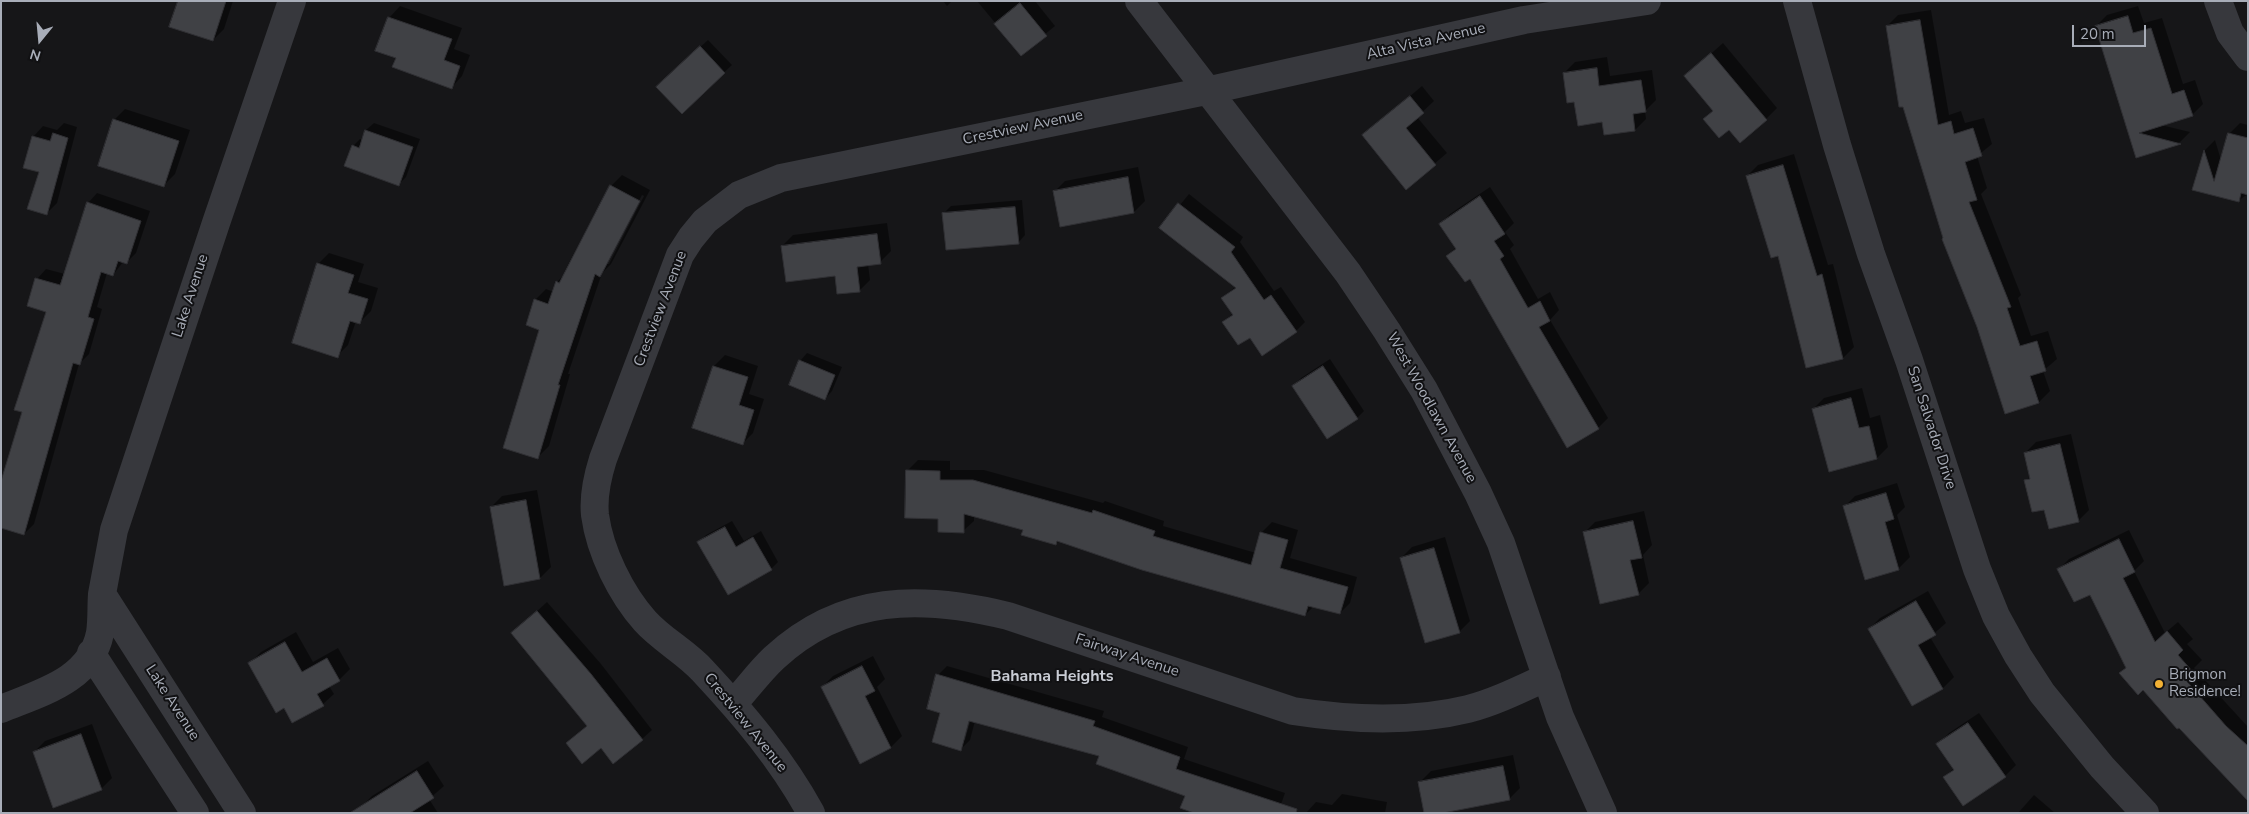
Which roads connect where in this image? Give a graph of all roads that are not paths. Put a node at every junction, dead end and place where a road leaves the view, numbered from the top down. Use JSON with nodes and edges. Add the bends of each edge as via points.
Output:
{"nodes":[{"id":1,"x":292,"y":1,"type":"edge"},
{"id":2,"x":1139,"y":1,"type":"edge"},
{"id":3,"x":1647,"y":1,"type":"edge"},
{"id":4,"x":1797,"y":1,"type":"edge"},
{"id":5,"x":2218,"y":1,"type":"edge"},
{"id":6,"x":2248,"y":57,"type":"edge"},
{"id":7,"x":1206,"y":91,"type":"junction"},
{"id":8,"x":102,"y":594,"type":"junction"},
{"id":9,"x":91,"y":653,"type":"junction"},
{"id":10,"x":1547,"y":678,"type":"junction"},
{"id":11,"x":733,"y":704,"type":"junction"},
{"id":12,"x":1,"y":709,"type":"edge"},
{"id":13,"x":195,"y":813,"type":"edge"},
{"id":14,"x":242,"y":813,"type":"edge"},
{"id":15,"x":811,"y":813,"type":"edge"},
{"id":16,"x":1603,"y":813,"type":"edge"},
{"id":17,"x":2146,"y":813,"type":"edge"}],
"edges":[{"from":1,"to":8,"type":"street","name":"Lake Avenue","via":[[114,530]]},
{"from":2,"to":7,"type":"street","name":"West Woodlawn Avenue"},
{"from":3,"to":7,"type":"street","name":"Alta Vista Avenue","via":[[1524,20]]},
{"from":4,"to":17,"type":"street","name":"San Salvador Drive","via":[[1871,254],[1977,569],[1996,616],[2042,693],[2102,767]]},
{"from":5,"to":6,"type":"street","via":[[2230,33]]},
{"from":7,"to":10,"type":"street","name":"West Woodlawn Avenue","via":[[1348,273],[1424,390],[1501,544]]},
{"from":7,"to":11,"type":"street","name":"Crestview Avenue","via":[[781,178],[739,195],[705,221],[691,238],[680,255],[603,459],[597,478],[595,515],[599,535],[614,572],[634,606]]},
{"from":8,"to":9,"type":"street","name":"Lake Avenue","via":[[100,632]]},
{"from":8,"to":14,"type":"street","name":"Lake Avenue"},
{"from":9,"to":12,"type":"street","name":"Lake Avenue","via":[[75,674],[61,685]]},
{"from":9,"to":13,"type":"street"},
{"from":10,"to":11,"type":"street","name":"Fairway Avenue","via":[[1499,698],[1440,715],[1331,717],[1293,711],[1008,616],[933,602],[900,602],[845,614],[796,640],[774,658]]},
{"from":10,"to":16,"type":"street","name":"West Woodlawn Avenue","via":[[1560,717]]},
{"from":11,"to":15,"type":"street","name":"Crestview Avenue","via":[[772,751]]}]}
